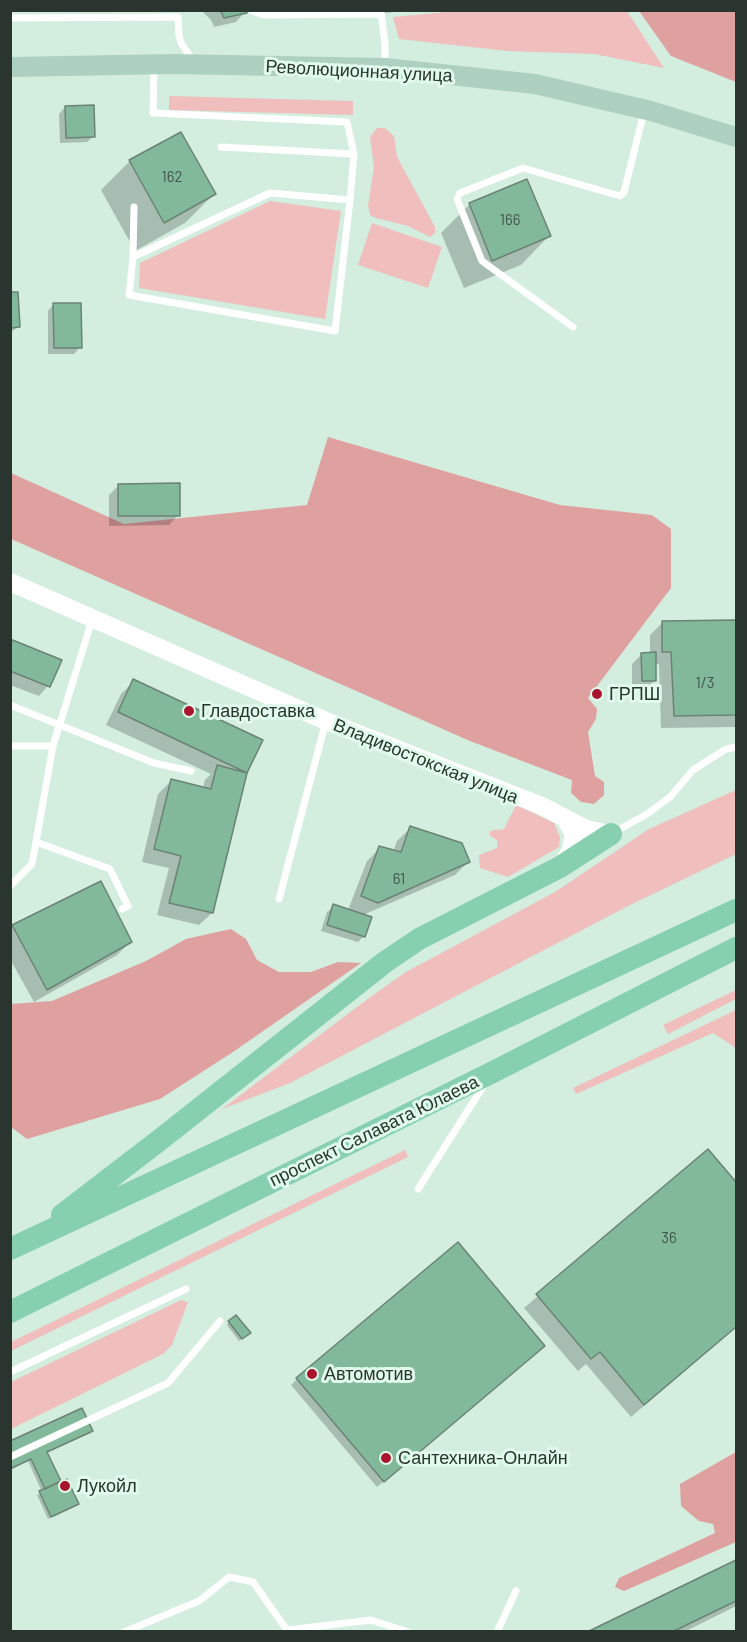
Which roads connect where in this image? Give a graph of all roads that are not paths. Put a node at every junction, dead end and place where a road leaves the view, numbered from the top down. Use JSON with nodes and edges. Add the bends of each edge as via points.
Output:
{"nodes":[{"id":1,"x":252,"y":11,"type":"edge"},
{"id":2,"x":381,"y":12,"type":"edge"},
{"id":3,"x":178,"y":14,"type":"edge"},
{"id":4,"x":10,"y":18,"type":"edge"},
{"id":5,"x":154,"y":64,"type":"junction"},
{"id":6,"x":195,"y":64,"type":"junction"},
{"id":7,"x":10,"y":67,"type":"edge"},
{"id":8,"x":385,"y":68,"type":"junction"},
{"id":9,"x":645,"y":110,"type":"junction"},
{"id":10,"x":736,"y":136,"type":"edge"},
{"id":11,"x":221,"y":147,"type":"dead end"},
{"id":12,"x":354,"y":154,"type":"junction"},
{"id":13,"x":350,"y":200,"type":"junction"},
{"id":14,"x":134,"y":207,"type":"dead end"},
{"id":15,"x":133,"y":257,"type":"junction"},
{"id":16,"x":573,"y":327,"type":"dead end"},
{"id":17,"x":10,"y":582,"type":"edge"},
{"id":18,"x":92,"y":617,"type":"junction"},
{"id":19,"x":10,"y":705,"type":"edge"},
{"id":20,"x":326,"y":721,"type":"junction"},
{"id":21,"x":60,"y":724,"type":"junction"},
{"id":22,"x":10,"y":746,"type":"edge"},
{"id":23,"x":53,"y":746,"type":"junction"},
{"id":24,"x":736,"y":747,"type":"edge"},
{"id":25,"x":191,"y":771,"type":"dead end"},
{"id":26,"x":565,"y":818,"type":"junction"},
{"id":27,"x":611,"y":834,"type":"junction"},
{"id":28,"x":36,"y":842,"type":"junction"},
{"id":29,"x":560,"y":867,"type":"junction"},
{"id":30,"x":10,"y":886,"type":"edge"},
{"id":31,"x":279,"y":899,"type":"dead end"},
{"id":32,"x":122,"y":909,"type":"dead end"},
{"id":33,"x":736,"y":910,"type":"edge"},
{"id":34,"x":736,"y":948,"type":"edge"},
{"id":35,"x":493,"y":1072,"type":"junction"},
{"id":36,"x":418,"y":1189,"type":"dead end"},
{"id":37,"x":18,"y":1245,"type":"edge"},
{"id":38,"x":186,"y":1289,"type":"dead end"},
{"id":39,"x":10,"y":1312,"type":"edge"},
{"id":40,"x":220,"y":1322,"type":"dead end"},
{"id":41,"x":10,"y":1372,"type":"edge"},
{"id":42,"x":10,"y":1457,"type":"edge"},
{"id":43,"x":516,"y":1591,"type":"dead end"},
{"id":44,"x":286,"y":1631,"type":"edge"},
{"id":45,"x":124,"y":1632,"type":"edge"},
{"id":46,"x":408,"y":1632,"type":"edge"},
{"id":47,"x":497,"y":1632,"type":"edge"}],
"edges":[{"from":1,"to":2,"type":"lane","via":[[264,15]]},
{"from":2,"to":8,"type":"lane"},
{"from":3,"to":4,"type":"lane"},
{"from":3,"to":6,"type":"lane","via":[[179,35]]},
{"from":5,"to":6,"type":"main road","name":"Революционная улица"},
{"from":5,"to":7,"type":"main road","name":"Революционная улица"},
{"from":5,"to":12,"type":"lane","via":[[153,113],[346,122]]},
{"from":6,"to":8,"type":"main road","name":"Революционная улица"},
{"from":8,"to":9,"type":"main road","name":"Революционная улица","via":[[535,84]]},
{"from":9,"to":10,"type":"main road","name":"Революционная улица"},
{"from":9,"to":16,"type":"lane","via":[[620,196],[523,168],[460,193],[457,199],[482,261]]},
{"from":11,"to":12,"type":"lane"},
{"from":12,"to":13,"type":"lane"},
{"from":13,"to":15,"type":"lane","via":[[270,193]]},
{"from":13,"to":15,"type":"lane","via":[[335,330],[129,295]]},
{"from":14,"to":15,"type":"lane"},
{"from":17,"to":18,"type":"street","name":"Владивостокская улица"},
{"from":18,"to":20,"type":"street","name":"Владивостокская улица"},
{"from":18,"to":21,"type":"lane"},
{"from":19,"to":21,"type":"lane"},
{"from":20,"to":26,"type":"street","name":"Владивостокская улица"},
{"from":20,"to":31,"type":"lane"},
{"from":21,"to":23,"type":"lane"},
{"from":21,"to":25,"type":"lane","via":[[154,763]]},
{"from":22,"to":23,"type":"lane"},
{"from":23,"to":28,"type":"lane"},
{"from":24,"to":27,"type":"lane","via":[[693,770],[670,797]]},
{"from":26,"to":27,"type":"street","name":"Владивостокская улица","via":[[586,829]]},
{"from":26,"to":29,"type":"street","via":[[574,835],[570,852]]},
{"from":27,"to":29,"type":"main road"},
{"from":28,"to":30,"type":"lane","via":[[32,864]]},
{"from":28,"to":32,"type":"lane","via":[[110,869],[128,906]]},
{"from":29,"to":37,"type":"main road","via":[[419,939],[385,962],[161,1139]]},
{"from":33,"to":37,"type":"main road"},
{"from":34,"to":35,"type":"main road","name":"проспект Салавата Юлаева"},
{"from":35,"to":36,"type":"lane"},
{"from":35,"to":39,"type":"main road","name":"проспект Салавата Юлаева"},
{"from":38,"to":41,"type":"lane"},
{"from":40,"to":42,"type":"lane","via":[[168,1383]]},
{"from":43,"to":47,"type":"lane"},
{"from":44,"to":45,"type":"lane","via":[[253,1582],[228,1577],[199,1601]]},
{"from":44,"to":46,"type":"lane","via":[[371,1620]]}]}
